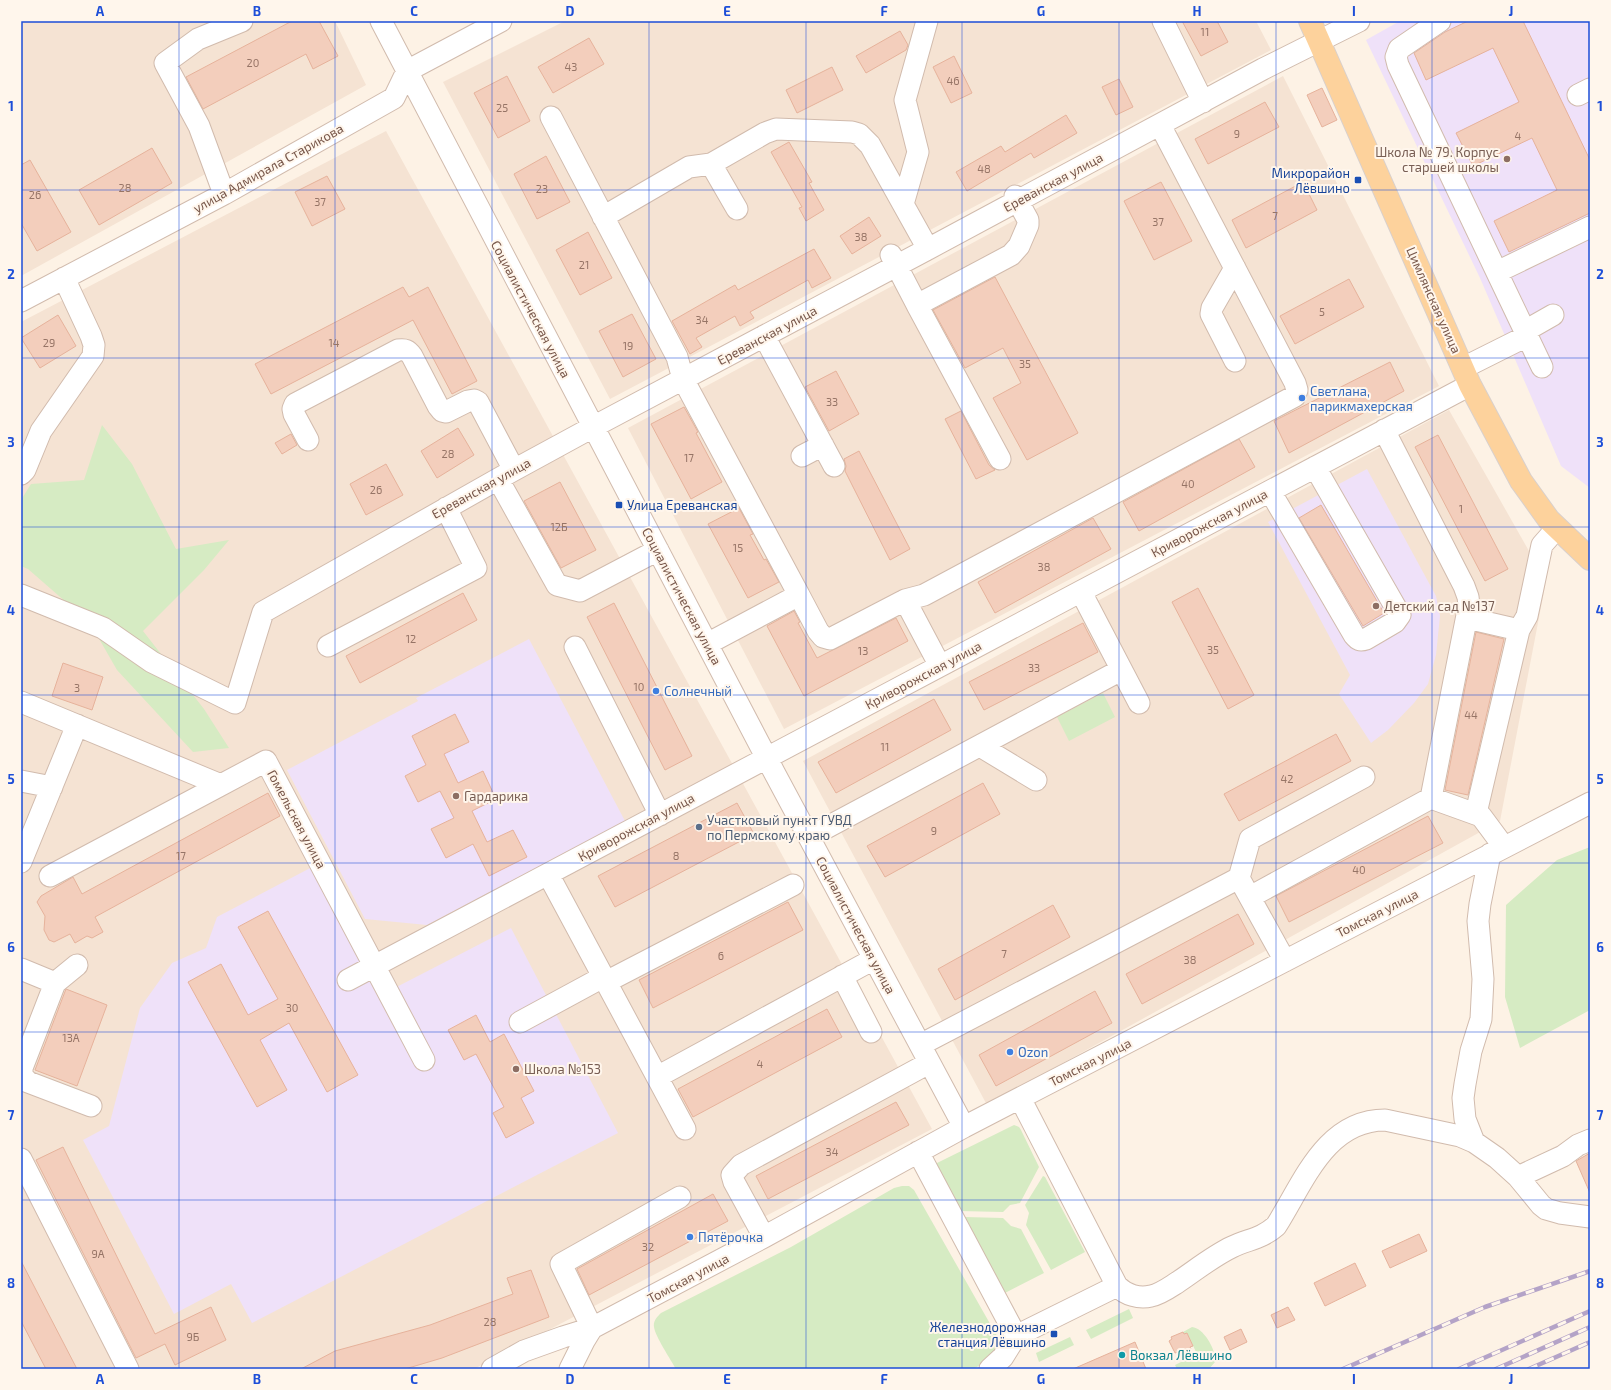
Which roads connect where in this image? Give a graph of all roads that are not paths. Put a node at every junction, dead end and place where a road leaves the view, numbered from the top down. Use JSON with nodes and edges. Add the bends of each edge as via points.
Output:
{"nodes":[{"id":1,"x":242,"y":21,"type":"edge"},
{"id":2,"x":380,"y":21,"type":"edge"},
{"id":3,"x":501,"y":21,"type":"edge"},
{"id":4,"x":927,"y":21,"type":"edge"},
{"id":5,"x":1163,"y":21,"type":"edge"},
{"id":6,"x":1310,"y":21,"type":"edge"},
{"id":7,"x":1359,"y":21,"type":"edge"},
{"id":8,"x":1440,"y":21,"type":"edge"},
{"id":9,"x":1320,"y":41,"type":"junction"},
{"id":10,"x":407,"y":71,"type":"junction"},
{"id":11,"x":1203,"y":102,"type":"junction"},
{"id":12,"x":551,"y":117,"type":"dead end"},
{"id":13,"x":1160,"y":125,"type":"junction"},
{"id":14,"x":711,"y":164,"type":"junction"},
{"id":15,"x":224,"y":194,"type":"junction"},
{"id":16,"x":1017,"y":198,"type":"junction"},
{"id":17,"x":903,"y":204,"type":"junction"},
{"id":18,"x":737,"y":209,"type":"dead end"},
{"id":19,"x":603,"y":216,"type":"junction"},
{"id":20,"x":1590,"y":227,"type":"edge"},
{"id":21,"x":928,"y":249,"type":"junction"},
{"id":22,"x":894,"y":261,"type":"junction"},
{"id":23,"x":1235,"y":268,"type":"junction"},
{"id":24,"x":1497,"y":272,"type":"junction"},
{"id":25,"x":64,"y":278,"type":"junction"},
{"id":26,"x":22,"y":297,"type":"edge"},
{"id":27,"x":917,"y":305,"type":"junction"},
{"id":28,"x":1553,"y":315,"type":"dead end"},
{"id":29,"x":1526,"y":334,"type":"junction"},
{"id":30,"x":764,"y":336,"type":"junction"},
{"id":31,"x":1235,"y":361,"type":"dead end"},
{"id":32,"x":1542,"y":367,"type":"dead end"},
{"id":33,"x":1467,"y":376,"type":"junction"},
{"id":34,"x":683,"y":379,"type":"junction"},
{"id":35,"x":593,"y":427,"type":"junction"},
{"id":36,"x":1384,"y":430,"type":"junction"},
{"id":37,"x":308,"y":440,"type":"dead end"},
{"id":38,"x":823,"y":445,"type":"junction"},
{"id":39,"x":802,"y":456,"type":"dead end"},
{"id":40,"x":1000,"y":459,"type":"dead end"},
{"id":41,"x":834,"y":466,"type":"dead end"},
{"id":42,"x":1315,"y":467,"type":"junction"},
{"id":43,"x":21,"y":474,"type":"edge"},
{"id":44,"x":506,"y":474,"type":"junction"},
{"id":45,"x":1270,"y":491,"type":"junction"},
{"id":46,"x":446,"y":508,"type":"junction"},
{"id":47,"x":1557,"y":528,"type":"junction"},
{"id":48,"x":658,"y":550,"type":"junction"},
{"id":49,"x":1590,"y":559,"type":"edge"},
{"id":50,"x":1081,"y":592,"type":"junction"},
{"id":51,"x":21,"y":595,"type":"edge"},
{"id":52,"x":799,"y":595,"type":"junction"},
{"id":53,"x":905,"y":600,"type":"junction"},
{"id":54,"x":1467,"y":618,"type":"junction"},
{"id":55,"x":1519,"y":630,"type":"junction"},
{"id":56,"x":707,"y":644,"type":"junction"},
{"id":57,"x":328,"y":646,"type":"dead end"},
{"id":58,"x":574,"y":648,"type":"dead end"},
{"id":59,"x":940,"y":666,"type":"junction"},
{"id":60,"x":1122,"y":670,"type":"junction"},
{"id":61,"x":21,"y":702,"type":"edge"},
{"id":62,"x":1139,"y":703,"type":"dead end"},
{"id":63,"x":77,"y":725,"type":"junction"},
{"id":64,"x":980,"y":746,"type":"junction"},
{"id":65,"x":767,"y":758,"type":"junction"},
{"id":66,"x":1364,"y":777,"type":"dead end"},
{"id":67,"x":1036,"y":780,"type":"dead end"},
{"id":68,"x":21,"y":781,"type":"edge"},
{"id":69,"x":221,"y":785,"type":"junction"},
{"id":70,"x":52,"y":787,"type":"junction"},
{"id":71,"x":1431,"y":798,"type":"junction"},
{"id":72,"x":1590,"y":802,"type":"edge"},
{"id":73,"x":1476,"y":813,"type":"junction"},
{"id":74,"x":660,"y":815,"type":"junction"},
{"id":75,"x":809,"y":837,"type":"junction"},
{"id":76,"x":1497,"y":851,"type":"junction"},
{"id":77,"x":21,"y":862,"type":"edge"},
{"id":78,"x":548,"y":874,"type":"junction"},
{"id":79,"x":50,"y":876,"type":"dead end"},
{"id":80,"x":1239,"y":878,"type":"junction"},
{"id":81,"x":793,"y":885,"type":"dead end"},
{"id":82,"x":1250,"y":897,"type":"junction"},
{"id":83,"x":874,"y":959,"type":"junction"},
{"id":84,"x":1285,"y":961,"type":"junction"},
{"id":85,"x":77,"y":965,"type":"dead end"},
{"id":86,"x":375,"y":966,"type":"junction"},
{"id":87,"x":21,"y":969,"type":"edge"},
{"id":88,"x":842,"y":976,"type":"junction"},
{"id":89,"x":348,"y":980,"type":"dead end"},
{"id":90,"x":605,"y":980,"type":"junction"},
{"id":91,"x":54,"y":983,"type":"junction"},
{"id":92,"x":520,"y":1022,"type":"dead end"},
{"id":93,"x":871,"y":1032,"type":"dead end"},
{"id":94,"x":925,"y":1054,"type":"junction"},
{"id":95,"x":424,"y":1060,"type":"dead end"},
{"id":96,"x":657,"y":1077,"type":"junction"},
{"id":97,"x":1020,"y":1098,"type":"junction"},
{"id":98,"x":91,"y":1106,"type":"dead end"},
{"id":99,"x":964,"y":1127,"type":"junction"},
{"id":100,"x":685,"y":1129,"type":"dead end"},
{"id":101,"x":1590,"y":1140,"type":"edge"},
{"id":102,"x":1474,"y":1142,"type":"junction"},
{"id":103,"x":918,"y":1152,"type":"junction"},
{"id":104,"x":21,"y":1159,"type":"edge"},
{"id":105,"x":1518,"y":1176,"type":"junction"},
{"id":106,"x":680,"y":1197,"type":"dead end"},
{"id":107,"x":1590,"y":1217,"type":"edge"},
{"id":108,"x":764,"y":1237,"type":"junction"},
{"id":109,"x":1117,"y":1286,"type":"junction"},
{"id":110,"x":592,"y":1328,"type":"junction"},
{"id":111,"x":1016,"y":1336,"type":"junction"},
{"id":112,"x":128,"y":1369,"type":"edge"},
{"id":113,"x":492,"y":1369,"type":"edge"},
{"id":114,"x":570,"y":1369,"type":"edge"},
{"id":115,"x":990,"y":1369,"type":"edge"}],
"edges":[{"from":1,"to":15,"type":"street","via":[[198,39],[165,63],[199,126]]},
{"from":2,"to":10,"type":"street","name":"Социалистическая улица"},
{"from":3,"to":10,"type":"street"},
{"from":4,"to":17,"type":"street","via":[[905,100],[918,152]]},
{"from":5,"to":11,"type":"street"},
{"from":6,"to":9,"type":"main road","name":"Цимлянская улица"},
{"from":7,"to":9,"type":"street","name":"Ереванская улица"},
{"from":8,"to":24,"type":"street","via":[[1405,44],[1399,49],[1396,57]]},
{"from":9,"to":11,"type":"street","name":"Ереванская улица"},
{"from":9,"to":33,"type":"main road","name":"Цимлянская улица"},
{"from":10,"to":15,"type":"street","name":"улица Адмирала Старикова","via":[[394,98]]},
{"from":10,"to":35,"type":"street","name":"Социалистическая улица"},
{"from":11,"to":13,"type":"street","name":"Ереванская улица"},
{"from":12,"to":19,"type":"street"},
{"from":13,"to":16,"type":"street","name":"Ереванская улица"},
{"from":13,"to":23,"type":"street"},
{"from":14,"to":17,"type":"street","via":[[776,129],[852,132],[859,134],[870,145]]},
{"from":14,"to":18,"type":"street"},
{"from":14,"to":19,"type":"street","via":[[690,168]]},
{"from":15,"to":25,"type":"street","name":"улица Адмирала Старикова"},
{"from":16,"to":21,"type":"street","name":"Ереванская улица"},
{"from":16,"to":27,"type":"street","via":[[1028,225],[1016,251]]},
{"from":17,"to":21,"type":"street"},
{"from":19,"to":34,"type":"street","via":[[676,357]]},
{"from":20,"to":24,"type":"street"},
{"from":21,"to":22,"type":"street","name":"Ереванская улица"},
{"from":22,"to":27,"type":"street"},
{"from":22,"to":30,"type":"street","name":"Ереванская улица"},
{"from":23,"to":31,"type":"street","via":[[1211,314]]},
{"from":23,"to":53,"type":"street","via":[[1295,383],[1295,396],[931,591]]},
{"from":24,"to":29,"type":"street"},
{"from":25,"to":26,"type":"street","name":"улица Адмирала Старикова"},
{"from":25,"to":43,"type":"street","via":[[91,336],[94,345],[93,356],[41,431]]},
{"from":27,"to":40,"type":"street"},
{"from":28,"to":29,"type":"street","name":"Криворожская улица"},
{"from":29,"to":32,"type":"street"},
{"from":29,"to":33,"type":"street","name":"Криворожская улица"},
{"from":30,"to":34,"type":"street","name":"Ереванская улица"},
{"from":30,"to":38,"type":"street"},
{"from":33,"to":36,"type":"street","name":"Криворожская улица"},
{"from":33,"to":47,"type":"main road","name":"Цимлянская улица","via":[[1521,481]]},
{"from":34,"to":35,"type":"street","name":"Ереванская улица"},
{"from":34,"to":52,"type":"street"},
{"from":35,"to":44,"type":"street","name":"Ереванская улица"},
{"from":35,"to":48,"type":"street","name":"Социалистическая улица"},
{"from":36,"to":42,"type":"street","name":"Криворожская улица"},
{"from":36,"to":54,"type":"street","via":[[1464,586],[1469,605]]},
{"from":37,"to":44,"type":"street","via":[[294,414],[295,404],[404,349],[409,351],[442,411],[446,412],[468,401],[478,402]]},
{"from":38,"to":39,"type":"street"},
{"from":38,"to":41,"type":"street"},
{"from":42,"to":45,"type":"street","name":"Криворожская улица"},
{"from":42,"to":45,"type":"street","via":[[1400,615],[1395,622],[1366,639],[1358,639],[1354,635]]},
{"from":44,"to":46,"type":"street","name":"Ереванская улица"},
{"from":44,"to":48,"type":"street","via":[[557,585],[580,591]]},
{"from":45,"to":50,"type":"street","name":"Криворожская улица"},
{"from":46,"to":51,"type":"street","name":"Ереванская улица","via":[[263,612],[235,703],[152,662],[103,628]]},
{"from":46,"to":57,"type":"street","via":[[476,568]]},
{"from":47,"to":49,"type":"main road","name":"Цимлянская улица"},
{"from":47,"to":55,"type":"street","via":[[1542,545],[1527,616]]},
{"from":48,"to":56,"type":"street","name":"Социалистическая улица"},
{"from":50,"to":59,"type":"street","name":"Криворожская улица"},
{"from":50,"to":60,"type":"street"},
{"from":52,"to":53,"type":"street","via":[[818,631],[823,637],[830,639]]},
{"from":52,"to":56,"type":"street"},
{"from":53,"to":59,"type":"street"},
{"from":54,"to":55,"type":"street"},
{"from":54,"to":71,"type":"street"},
{"from":55,"to":73,"type":"street"},
{"from":56,"to":65,"type":"street","name":"Социалистическая улица"},
{"from":58,"to":74,"type":"street"},
{"from":59,"to":65,"type":"street","name":"Криворожская улица"},
{"from":60,"to":62,"type":"street"},
{"from":60,"to":64,"type":"street"},
{"from":61,"to":63,"type":"street"},
{"from":63,"to":69,"type":"street"},
{"from":63,"to":70,"type":"street"},
{"from":64,"to":67,"type":"street"},
{"from":64,"to":75,"type":"street"},
{"from":65,"to":74,"type":"street","name":"Криворожская улица"},
{"from":65,"to":75,"type":"street","name":"Социалистическая улица"},
{"from":66,"to":80,"type":"street","via":[[1250,839]]},
{"from":68,"to":70,"type":"street"},
{"from":69,"to":79,"type":"street"},
{"from":69,"to":86,"type":"street","name":"Гомельская улица","via":[[266,761]]},
{"from":70,"to":77,"type":"street"},
{"from":71,"to":73,"type":"street"},
{"from":71,"to":82,"type":"street"},
{"from":72,"to":76,"type":"street","name":"Томская улица"},
{"from":73,"to":76,"type":"street","via":[[1485,820]]},
{"from":74,"to":78,"type":"street","name":"Криворожская улица"},
{"from":75,"to":83,"type":"street","name":"Социалистическая улица"},
{"from":76,"to":84,"type":"street","name":"Томская улица"},
{"from":76,"to":102,"type":"street","via":[[1480,904],[1478,921],[1483,979],[1481,1019],[1471,1051],[1463,1098],[1465,1119]]},
{"from":78,"to":86,"type":"street","name":"Криворожская улица"},
{"from":78,"to":90,"type":"street"},
{"from":80,"to":82,"type":"street"},
{"from":80,"to":94,"type":"street"},
{"from":81,"to":90,"type":"street"},
{"from":82,"to":84,"type":"street"},
{"from":83,"to":88,"type":"street"},
{"from":83,"to":94,"type":"street","name":"Социалистическая улица"},
{"from":84,"to":97,"type":"street","name":"Томская улица"},
{"from":85,"to":91,"type":"street"},
{"from":86,"to":89,"type":"street","name":"Криворожская улица"},
{"from":86,"to":95,"type":"street"},
{"from":87,"to":91,"type":"street"},
{"from":88,"to":93,"type":"street"},
{"from":88,"to":96,"type":"street"},
{"from":90,"to":92,"type":"street"},
{"from":90,"to":96,"type":"street"},
{"from":91,"to":98,"type":"street","via":[[22,1068],[22,1076],[28,1082]]},
{"from":94,"to":99,"type":"street","name":"Социалистическая улица"},
{"from":94,"to":108,"type":"street","via":[[736,1169],[732,1175],[734,1182]]},
{"from":96,"to":100,"type":"street"},
{"from":97,"to":99,"type":"street","name":"Томская улица"},
{"from":97,"to":109,"type":"street"},
{"from":99,"to":103,"type":"street","name":"Томская улица"},
{"from":101,"to":105,"type":"street","via":[[1563,1156]]},
{"from":102,"to":105,"type":"street"},
{"from":102,"to":109,"type":"street","via":[[1454,1134],[1385,1120],[1362,1123],[1341,1134],[1321,1153],[1276,1226],[1269,1232],[1230,1248],[1165,1291],[1151,1296],[1137,1297]]},
{"from":103,"to":108,"type":"street","name":"Томская улица"},
{"from":103,"to":111,"type":"street"},
{"from":104,"to":112,"type":"street"},
{"from":105,"to":107,"type":"street","via":[[1536,1201],[1546,1209]]},
{"from":106,"to":110,"type":"street","via":[[561,1264]]},
{"from":108,"to":110,"type":"street","name":"Томская улица"},
{"from":109,"to":111,"type":"street"},
{"from":110,"to":113,"type":"street","name":"Томская улица","via":[[524,1351]]},
{"from":110,"to":114,"type":"street"},
{"from":111,"to":115,"type":"street","via":[[1003,1357]]}]}
